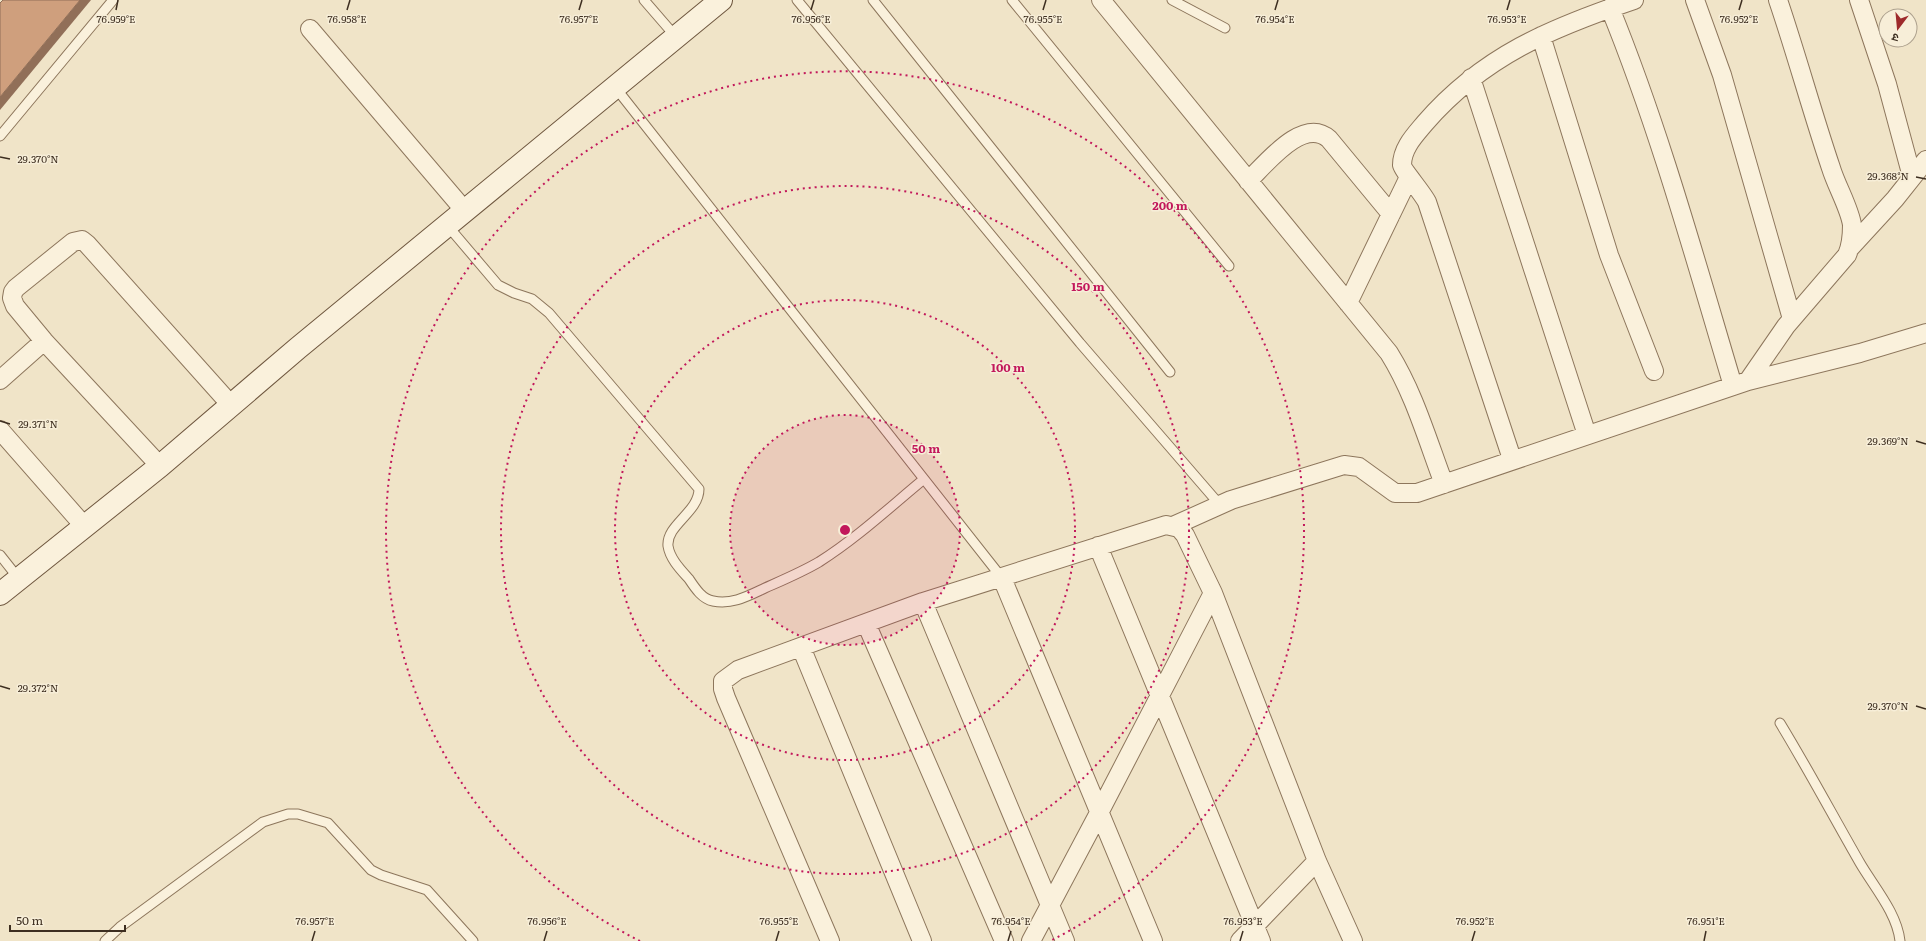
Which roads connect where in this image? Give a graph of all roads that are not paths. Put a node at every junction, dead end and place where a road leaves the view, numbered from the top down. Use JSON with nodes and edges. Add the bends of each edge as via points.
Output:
{"nodes":[{"id":1,"x":113,"y":0,"type":"edge"},
{"id":2,"x":644,"y":0,"type":"edge"},
{"id":3,"x":721,"y":0,"type":"edge"},
{"id":4,"x":797,"y":0,"type":"edge"},
{"id":5,"x":873,"y":0,"type":"edge"},
{"id":6,"x":1012,"y":0,"type":"edge"},
{"id":7,"x":1101,"y":0,"type":"edge"},
{"id":8,"x":1172,"y":0,"type":"edge"},
{"id":9,"x":1634,"y":0,"type":"edge"},
{"id":10,"x":1694,"y":0,"type":"edge"},
{"id":11,"x":1778,"y":0,"type":"edge"},
{"id":12,"x":1858,"y":0,"type":"edge"},
{"id":13,"x":1610,"y":8,"type":"junction"},
{"id":14,"x":1225,"y":28,"type":"dead end"},
{"id":15,"x":310,"y":29,"type":"dead end"},
{"id":16,"x":1541,"y":36,"type":"junction"},
{"id":17,"x":676,"y":37,"type":"junction"},
{"id":18,"x":1470,"y":78,"type":"junction"},
{"id":19,"x":615,"y":87,"type":"junction"},
{"id":20,"x":0,"y":136,"type":"edge"},
{"id":21,"x":1926,"y":160,"type":"edge"},
{"id":22,"x":1409,"y":177,"type":"junction"},
{"id":23,"x":1912,"y":177,"type":"junction"},
{"id":24,"x":1248,"y":181,"type":"junction"},
{"id":25,"x":465,"y":210,"type":"junction"},
{"id":26,"x":1391,"y":214,"type":"junction"},
{"id":27,"x":447,"y":226,"type":"junction"},
{"id":28,"x":1850,"y":248,"type":"junction"},
{"id":29,"x":1230,"y":266,"type":"dead end"},
{"id":30,"x":1348,"y":303,"type":"junction"},
{"id":31,"x":1792,"y":319,"type":"junction"},
{"id":32,"x":1926,"y":332,"type":"edge"},
{"id":33,"x":44,"y":341,"type":"junction"},
{"id":34,"x":1654,"y":371,"type":"dead end"},
{"id":35,"x":1170,"y":372,"type":"dead end"},
{"id":36,"x":0,"y":380,"type":"edge"},
{"id":37,"x":1740,"y":383,"type":"junction"},
{"id":38,"x":231,"y":405,"type":"junction"},
{"id":39,"x":0,"y":430,"type":"edge"},
{"id":40,"x":1587,"y":435,"type":"junction"},
{"id":41,"x":1512,"y":460,"type":"junction"},
{"id":42,"x":160,"y":466,"type":"junction"},
{"id":43,"x":924,"y":479,"type":"junction"},
{"id":44,"x":1444,"y":484,"type":"junction"},
{"id":45,"x":1220,"y":505,"type":"junction"},
{"id":46,"x":1173,"y":526,"type":"junction"},
{"id":47,"x":84,"y":527,"type":"junction"},
{"id":48,"x":1098,"y":546,"type":"junction"},
{"id":49,"x":0,"y":555,"type":"edge"},
{"id":50,"x":1002,"y":578,"type":"junction"},
{"id":51,"x":20,"y":579,"type":"junction"},
{"id":52,"x":1213,"y":593,"type":"junction"},
{"id":53,"x":0,"y":594,"type":"edge"},
{"id":54,"x":923,"y":602,"type":"junction"},
{"id":55,"x":866,"y":623,"type":"junction"},
{"id":56,"x":801,"y":646,"type":"junction"},
{"id":57,"x":1158,"y":696,"type":"junction"},
{"id":58,"x":1780,"y":723,"type":"dead end"},
{"id":59,"x":1100,"y":812,"type":"junction"},
{"id":60,"x":1317,"y":861,"type":"junction"},
{"id":61,"x":1051,"y":904,"type":"junction"},
{"id":62,"x":1257,"y":933,"type":"edge"},
{"id":63,"x":105,"y":941,"type":"edge"},
{"id":64,"x":472,"y":941,"type":"edge"},
{"id":65,"x":830,"y":941,"type":"edge"},
{"id":66,"x":922,"y":941,"type":"edge"},
{"id":67,"x":1004,"y":941,"type":"edge"},
{"id":68,"x":1031,"y":941,"type":"edge"},
{"id":69,"x":1065,"y":941,"type":"edge"},
{"id":70,"x":1154,"y":941,"type":"edge"},
{"id":71,"x":1240,"y":941,"type":"edge"},
{"id":72,"x":1353,"y":941,"type":"edge"},
{"id":73,"x":1900,"y":941,"type":"edge"}],
"edges":[{"from":1,"to":20,"type":"lane"},
{"from":2,"to":17,"type":"lane"},
{"from":3,"to":17,"type":"main road"},
{"from":4,"to":45,"type":"lane","via":[[1080,343]]},
{"from":5,"to":35,"type":"lane"},
{"from":6,"to":29,"type":"lane"},
{"from":7,"to":24,"type":"street"},
{"from":8,"to":14,"type":"lane"},
{"from":9,"to":13,"type":"street"},
{"from":10,"to":31,"type":"street","via":[[1722,75]]},
{"from":11,"to":28,"type":"street","via":[[1816,125],[1852,225]]},
{"from":12,"to":23,"type":"street","via":[[1887,84]]},
{"from":13,"to":16,"type":"street"},
{"from":13,"to":37,"type":"street","via":[[1631,59]]},
{"from":15,"to":25,"type":"street"},
{"from":16,"to":18,"type":"street","via":[[1508,52]]},
{"from":16,"to":34,"type":"street","via":[[1609,254]]},
{"from":17,"to":19,"type":"main road"},
{"from":18,"to":22,"type":"street","via":[[1445,101],[1410,141],[1402,166]]},
{"from":18,"to":40,"type":"street"},
{"from":19,"to":25,"type":"main road"},
{"from":19,"to":43,"type":"lane"},
{"from":21,"to":23,"type":"street"},
{"from":22,"to":26,"type":"street"},
{"from":22,"to":41,"type":"street","via":[[1421,190],[1427,202]]},
{"from":23,"to":28,"type":"street"},
{"from":24,"to":26,"type":"street","via":[[1288,143],[1301,134],[1317,132],[1329,139]]},
{"from":24,"to":30,"type":"street"},
{"from":25,"to":27,"type":"main road"},
{"from":26,"to":30,"type":"street"},
{"from":27,"to":38,"type":"main road"},
{"from":27,"to":43,"type":"lane","via":[[498,285],[532,298],[549,313],[699,489],[699,498],[671,534],[668,545],[670,555],[694,586],[711,601],[738,600],[819,562]]},
{"from":28,"to":31,"type":"street"},
{"from":30,"to":44,"type":"street","via":[[1372,330],[1400,371]]},
{"from":31,"to":37,"type":"street"},
{"from":32,"to":37,"type":"street","via":[[1860,353]]},
{"from":33,"to":36,"type":"street"},
{"from":33,"to":38,"type":"street","via":[[15,306],[13,292],[72,242],[82,240]]},
{"from":33,"to":42,"type":"street"},
{"from":37,"to":40,"type":"street"},
{"from":38,"to":42,"type":"main road"},
{"from":39,"to":47,"type":"street"},
{"from":40,"to":41,"type":"street"},
{"from":41,"to":44,"type":"street"},
{"from":42,"to":47,"type":"main road"},
{"from":43,"to":50,"type":"lane"},
{"from":44,"to":45,"type":"street","via":[[1416,493],[1396,493],[1359,467],[1344,464]]},
{"from":45,"to":46,"type":"street"},
{"from":46,"to":48,"type":"street","via":[[1161,526]]},
{"from":46,"to":52,"type":"street","via":[[1185,535]]},
{"from":47,"to":51,"type":"main road"},
{"from":48,"to":50,"type":"street"},
{"from":48,"to":57,"type":"street"},
{"from":49,"to":51,"type":"lane"},
{"from":50,"to":54,"type":"street"},
{"from":50,"to":59,"type":"street"},
{"from":51,"to":53,"type":"main road"},
{"from":52,"to":57,"type":"street"},
{"from":52,"to":60,"type":"street"},
{"from":54,"to":55,"type":"street"},
{"from":54,"to":61,"type":"street"},
{"from":55,"to":56,"type":"street"},
{"from":55,"to":67,"type":"street"},
{"from":56,"to":65,"type":"street","via":[[738,670],[723,681],[722,689]]},
{"from":56,"to":66,"type":"street"},
{"from":57,"to":59,"type":"street"},
{"from":57,"to":62,"type":"street"},
{"from":58,"to":73,"type":"lane","via":[[1895,921]]},
{"from":59,"to":61,"type":"street"},
{"from":59,"to":70,"type":"street"},
{"from":60,"to":62,"type":"street"},
{"from":60,"to":72,"type":"street"},
{"from":61,"to":68,"type":"street"},
{"from":61,"to":69,"type":"street"},
{"from":62,"to":71,"type":"street"},
{"from":63,"to":64,"type":"lane","via":[[120,927],[264,822],[293,814],[328,823],[371,870],[427,890]]}]}
